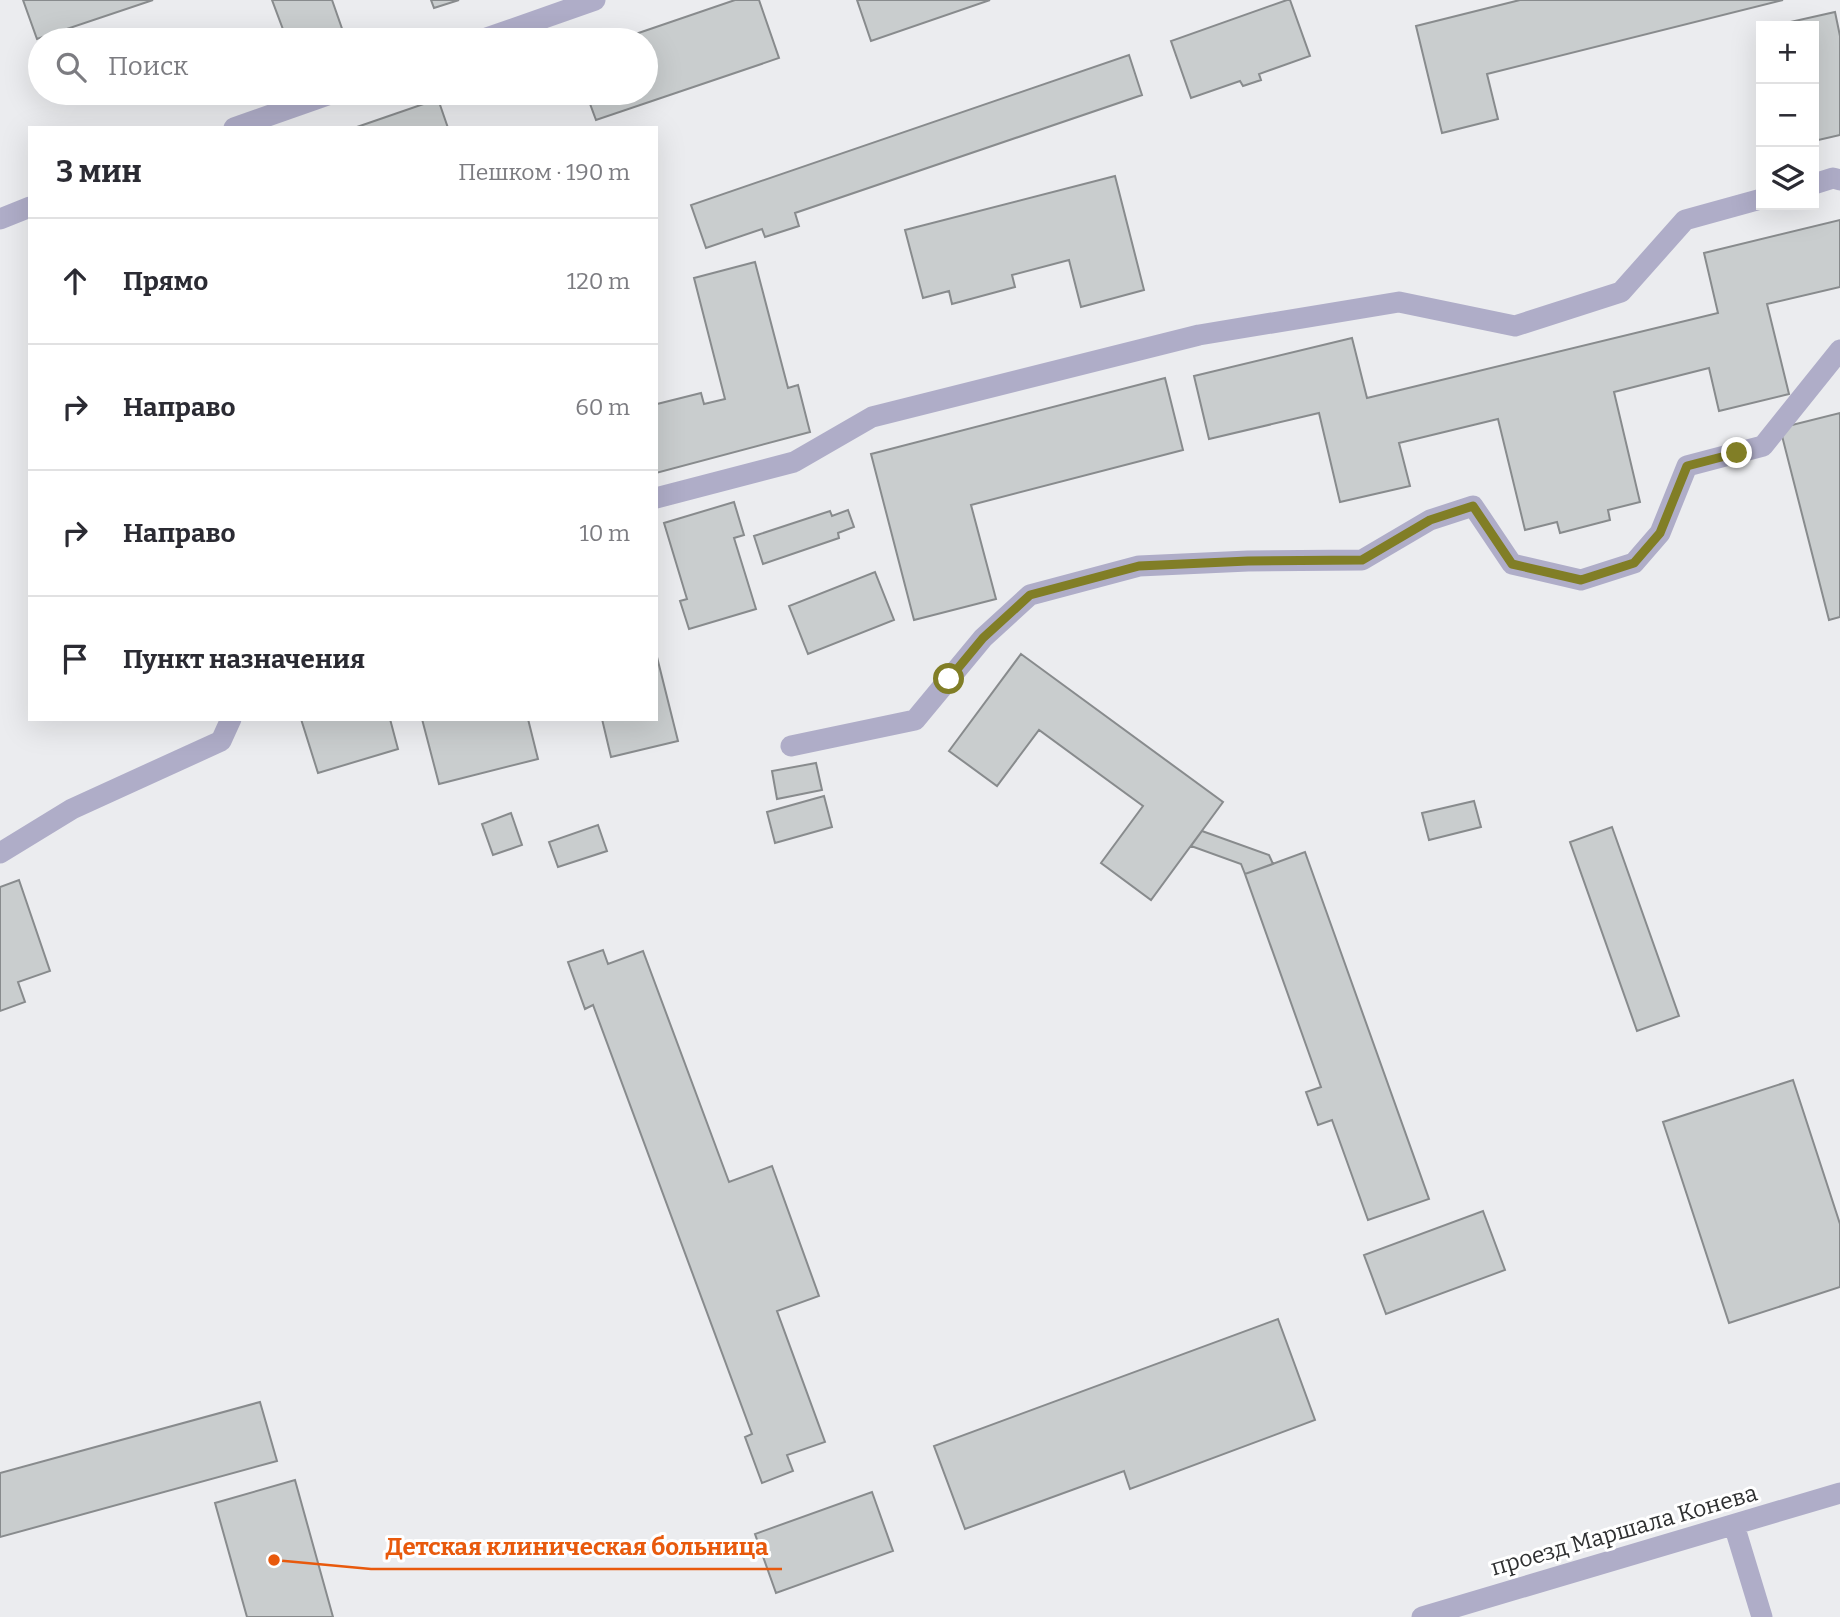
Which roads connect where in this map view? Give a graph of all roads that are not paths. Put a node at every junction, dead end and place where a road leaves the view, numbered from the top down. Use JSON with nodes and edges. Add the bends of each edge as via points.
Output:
{"nodes":[{"id":1,"x":595,"y":0,"type":"edge"},
{"id":2,"x":515,"y":28,"type":"edge"},
{"id":3,"x":299,"y":105,"type":"edge"},
{"id":4,"x":239,"y":126,"type":"edge"},
{"id":5,"x":1840,"y":180,"type":"edge"},
{"id":6,"x":1819,"y":182,"type":"edge"},
{"id":7,"x":1756,"y":199,"type":"edge"},
{"id":8,"x":28,"y":208,"type":"edge"},
{"id":9,"x":0,"y":219,"type":"edge"},
{"id":10,"x":1840,"y":350,"type":"edge"},
{"id":11,"x":658,"y":497,"type":"edge"},
{"id":12,"x":230,"y":721,"type":"edge"},
{"id":13,"x":791,"y":746,"type":"dead end"},
{"id":14,"x":0,"y":853,"type":"edge"},
{"id":15,"x":1840,"y":1493,"type":"edge"},
{"id":16,"x":1734,"y":1525,"type":"junction"},
{"id":17,"x":1422,"y":1617,"type":"edge"},
{"id":18,"x":1762,"y":1617,"type":"edge"}],
"edges":[{"from":1,"to":2,"type":"street"},
{"from":3,"to":4,"type":"street"},
{"from":5,"to":6,"type":"street"},
{"from":7,"to":11,"type":"street","via":[[1685,220],[1621,292],[1515,326],[1399,302],[1199,335],[873,417],[794,462]]},
{"from":8,"to":9,"type":"street"},
{"from":10,"to":13,"type":"street","via":[[1763,446],[1687,466],[1660,533],[1634,563],[1581,580],[1512,564],[1473,506],[1430,520],[1362,560],[1139,566],[1030,595],[983,638],[915,720]]},
{"from":12,"to":14,"type":"street","via":[[221,741],[72,809]]},
{"from":15,"to":16,"type":"street","name":"проезд Маршала Конева"},
{"from":16,"to":17,"type":"street","name":"проезд Маршала Конева"},
{"from":16,"to":18,"type":"street"}]}
